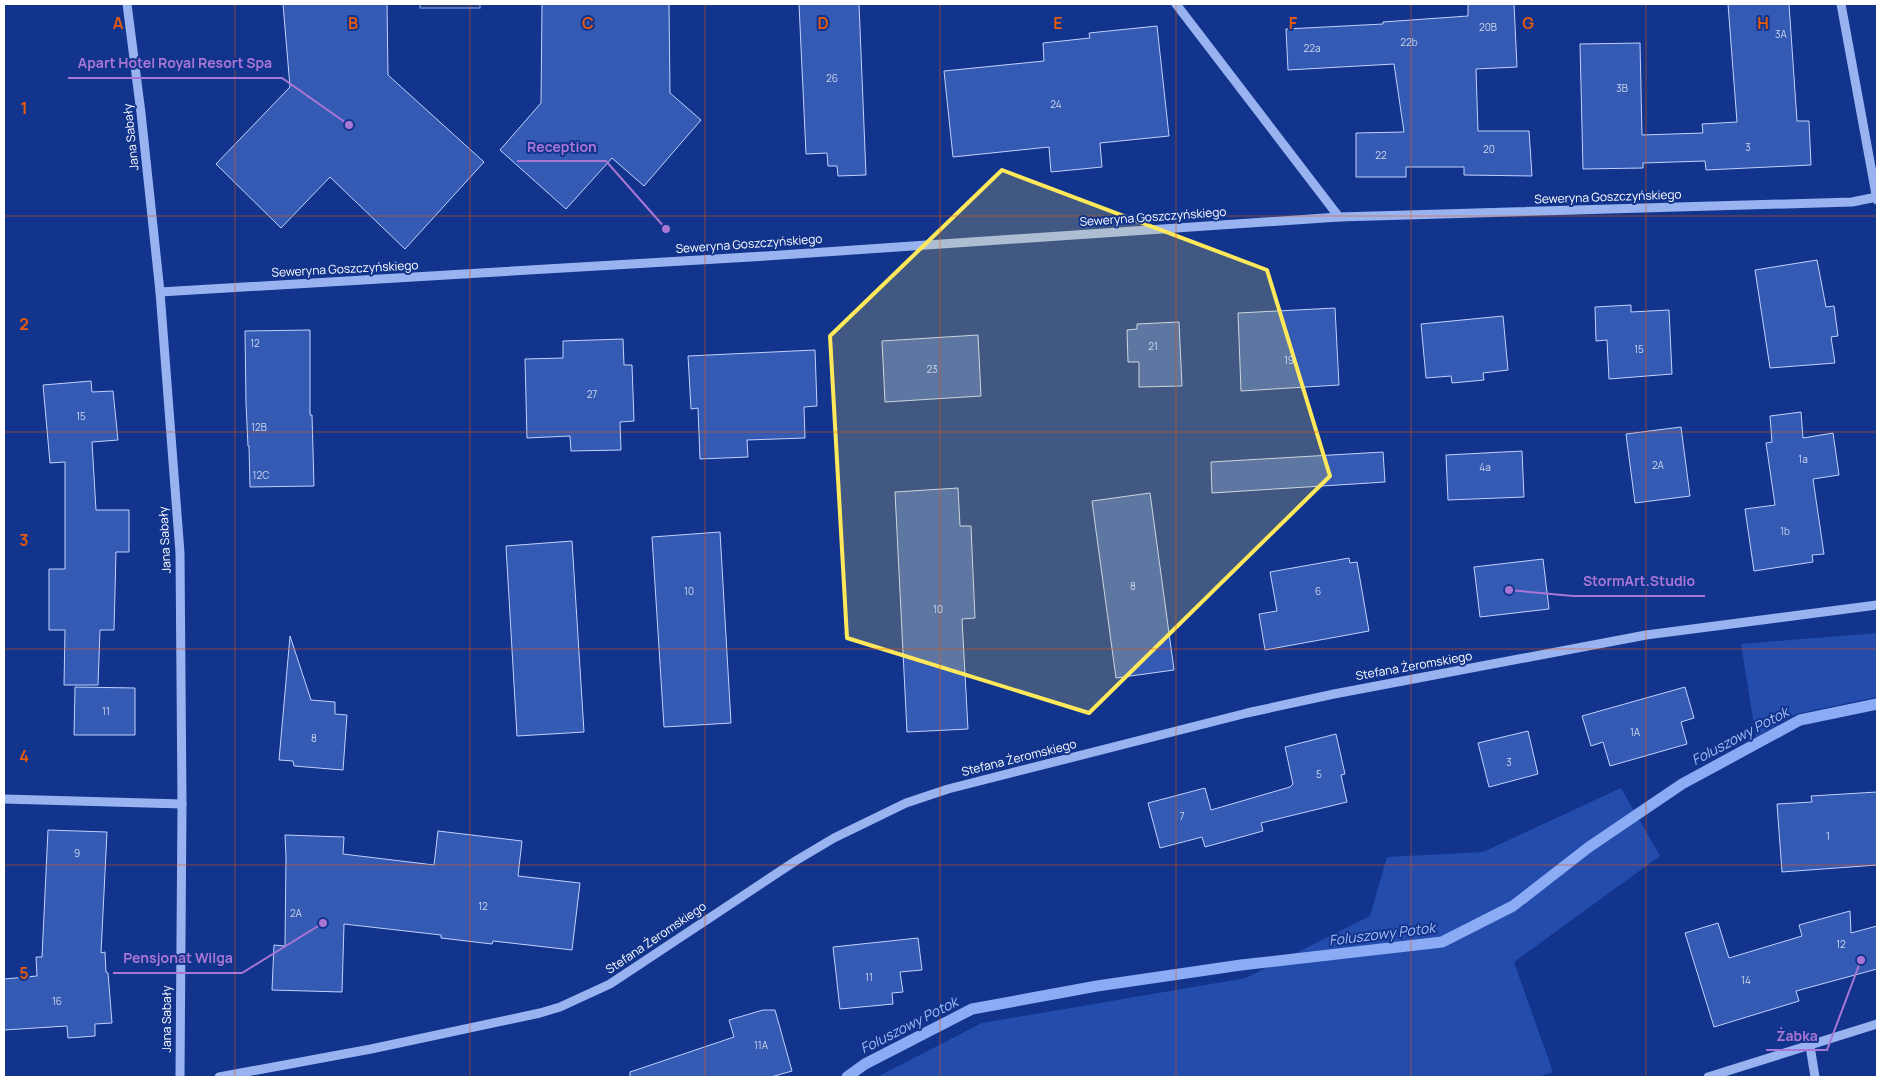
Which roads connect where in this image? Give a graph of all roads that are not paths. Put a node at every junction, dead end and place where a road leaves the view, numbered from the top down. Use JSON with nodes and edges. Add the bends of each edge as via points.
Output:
{"nodes":[{"id":1,"x":127,"y":4,"type":"edge"},
{"id":2,"x":1176,"y":4,"type":"edge"},
{"id":3,"x":1841,"y":4,"type":"edge"},
{"id":4,"x":1877,"y":198,"type":"edge"},
{"id":5,"x":1340,"y":217,"type":"junction"},
{"id":6,"x":160,"y":292,"type":"junction"},
{"id":7,"x":1877,"y":605,"type":"edge"},
{"id":8,"x":4,"y":798,"type":"edge"},
{"id":9,"x":182,"y":804,"type":"junction"},
{"id":10,"x":1877,"y":1024,"type":"edge"},
{"id":11,"x":1810,"y":1046,"type":"junction"},
{"id":12,"x":180,"y":1077,"type":"edge"},
{"id":13,"x":219,"y":1077,"type":"edge"},
{"id":14,"x":1708,"y":1077,"type":"edge"},
{"id":15,"x":1815,"y":1077,"type":"edge"}],
"edges":[{"from":1,"to":6,"type":"street","name":"Jana Sabały"},
{"from":2,"to":5,"type":"street"},
{"from":3,"to":4,"type":"street"},
{"from":4,"to":5,"type":"street","name":"Seweryna Goszczyńskiego","via":[[1852,202]]},
{"from":5,"to":6,"type":"street","name":"Seweryna Goszczyńskiego","via":[[766,256]]},
{"from":6,"to":9,"type":"street","name":"Jana Sabały","via":[[180,552]]},
{"from":7,"to":13,"type":"street","name":"Stefana Żeromskiego","via":[[1646,635],[1334,694],[1247,712],[977,780],[906,803],[834,838],[624,976],[560,1007],[417,1039]]},
{"from":8,"to":9,"type":"street"},
{"from":9,"to":12,"type":"street","name":"Jana Sabały"},
{"from":10,"to":11,"type":"street"},
{"from":11,"to":14,"type":"street"},
{"from":11,"to":15,"type":"street"}]}
